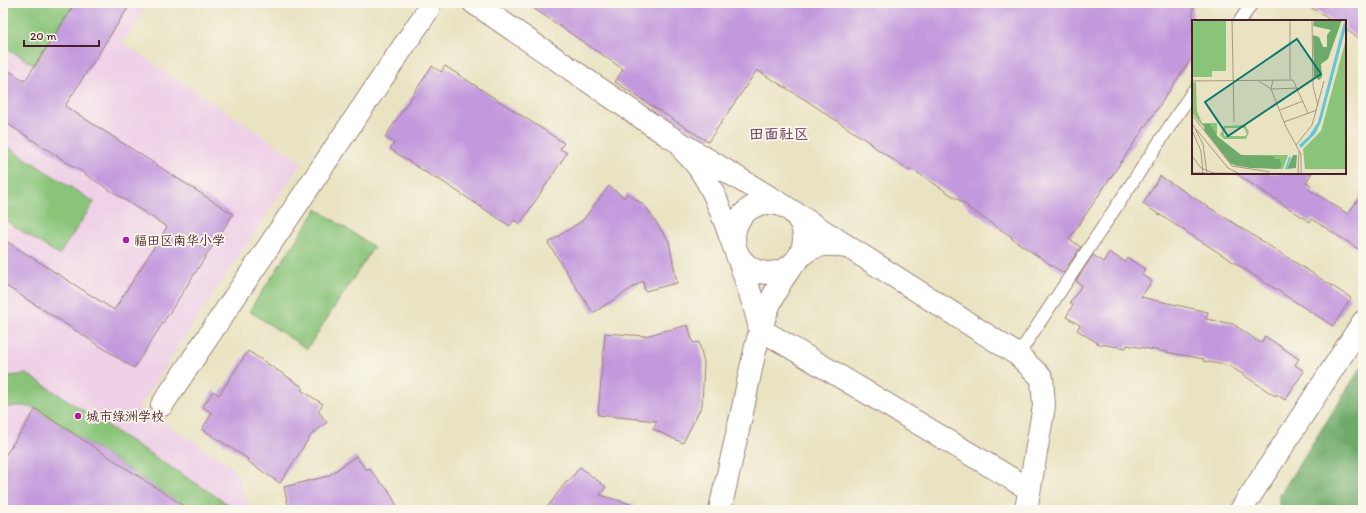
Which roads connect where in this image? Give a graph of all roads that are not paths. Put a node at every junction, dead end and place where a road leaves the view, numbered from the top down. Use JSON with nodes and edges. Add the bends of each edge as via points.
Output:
{"nodes":[{"id":1,"x":429,"y":3,"type":"edge"},
{"id":2,"x":474,"y":3,"type":"edge"},
{"id":3,"x":1252,"y":3,"type":"edge"},
{"id":4,"x":1241,"y":20,"type":"edge"},
{"id":5,"x":1192,"y":93,"type":"edge"},
{"id":6,"x":667,"y":135,"type":"junction"},
{"id":7,"x":784,"y":206,"type":"junction"},
{"id":8,"x":850,"y":247,"type":"junction"},
{"id":9,"x":734,"y":248,"type":"junction"},
{"id":10,"x":797,"y":260,"type":"junction"},
{"id":11,"x":1363,"y":322,"type":"edge"},
{"id":12,"x":760,"y":329,"type":"junction"},
{"id":13,"x":1018,"y":355,"type":"junction"},
{"id":14,"x":162,"y":405,"type":"dead end"},
{"id":15,"x":1028,"y":500,"type":"edge"},
{"id":16,"x":720,"y":510,"type":"edge"},
{"id":17,"x":1241,"y":510,"type":"edge"}],
"edges":[{"from":1,"to":14,"type":"street","via":[[428,10]]},
{"from":2,"to":6,"type":"street"},
{"from":3,"to":4,"type":"lane"},
{"from":5,"to":13,"type":"lane"},
{"from":6,"to":7,"type":"street"},
{"from":6,"to":9,"type":"street","via":[[688,154],[703,175],[715,198]]},
{"from":7,"to":8,"type":"street"},
{"from":7,"to":9,"type":"street","via":[[762,203],[750,207],[736,225],[733,236]]},
{"from":7,"to":10,"type":"street","via":[[800,220],[803,230],[803,250]]},
{"from":8,"to":10,"type":"street","via":[[819,245],[807,250]]},
{"from":8,"to":13,"type":"street"},
{"from":9,"to":10,"type":"street","via":[[739,258],[756,272],[779,272],[789,268]]},
{"from":9,"to":12,"type":"street","via":[[756,308]]},
{"from":10,"to":12,"type":"street","via":[[784,276]]},
{"from":11,"to":17,"type":"street"},
{"from":12,"to":15,"type":"street"},
{"from":12,"to":16,"type":"street"},
{"from":13,"to":15,"type":"street","via":[[1042,378],[1044,406]]}]}
